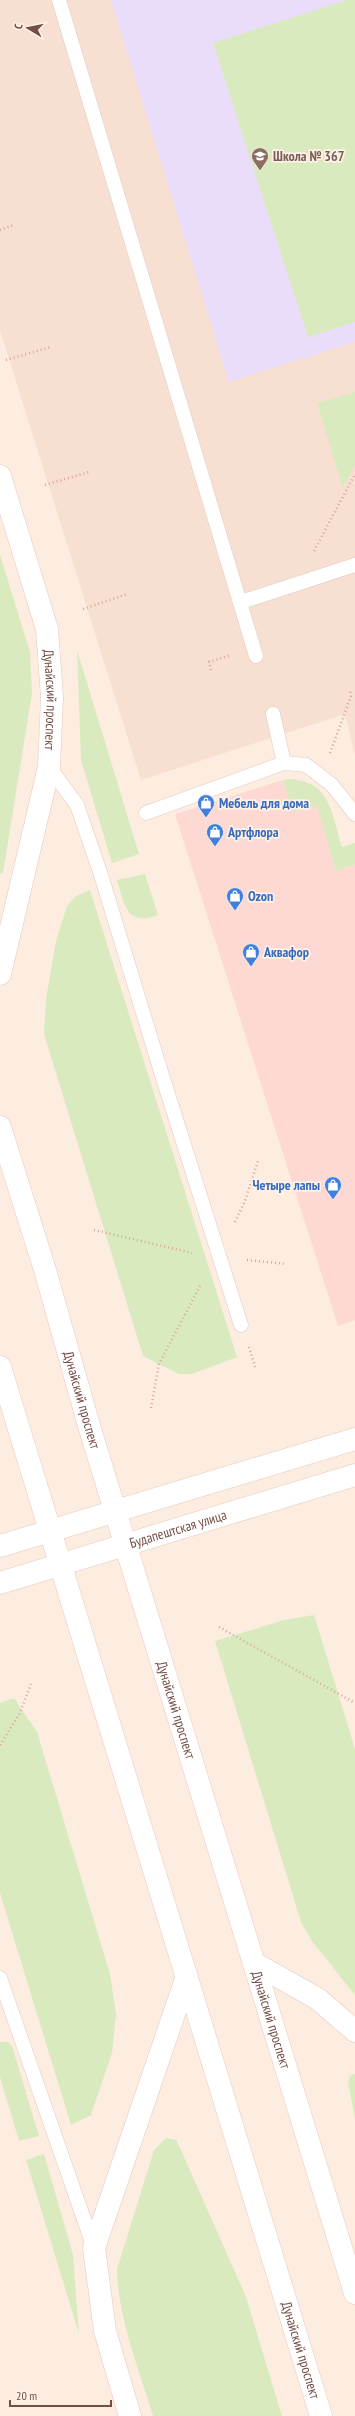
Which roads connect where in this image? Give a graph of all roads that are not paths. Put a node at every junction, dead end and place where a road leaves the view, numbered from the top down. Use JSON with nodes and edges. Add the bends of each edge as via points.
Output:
{"nodes":[{"id":1,"x":59,"y":0,"type":"edge"},
{"id":2,"x":0,"y":476,"type":"edge"},
{"id":3,"x":355,"y":565,"type":"edge"},
{"id":4,"x":241,"y":602,"type":"junction"},
{"id":5,"x":256,"y":656,"type":"dead end"},
{"id":6,"x":273,"y":714,"type":"dead end"},
{"id":7,"x":284,"y":763,"type":"junction"},
{"id":8,"x":49,"y":767,"type":"junction"},
{"id":9,"x":146,"y":813,"type":"dead end"},
{"id":10,"x":355,"y":814,"type":"edge"},
{"id":11,"x":0,"y":974,"type":"edge"},
{"id":12,"x":0,"y":1127,"type":"edge"},
{"id":13,"x":241,"y":1325,"type":"dead end"},
{"id":14,"x":0,"y":1367,"type":"edge"},
{"id":15,"x":355,"y":1439,"type":"edge"},
{"id":16,"x":355,"y":1475,"type":"edge"},
{"id":17,"x":116,"y":1511,"type":"junction"},
{"id":18,"x":50,"y":1531,"type":"junction"},
{"id":19,"x":126,"y":1544,"type":"junction"},
{"id":20,"x":0,"y":1546,"type":"edge"},
{"id":21,"x":60,"y":1564,"type":"junction"},
{"id":22,"x":0,"y":1583,"type":"edge"},
{"id":23,"x":254,"y":1963,"type":"junction"},
{"id":24,"x":187,"y":1976,"type":"junction"},
{"id":25,"x":0,"y":1978,"type":"edge"},
{"id":26,"x":3,"y":1996,"type":"edge"},
{"id":27,"x":355,"y":2031,"type":"edge"},
{"id":28,"x":94,"y":2248,"type":"junction"},
{"id":29,"x":355,"y":2293,"type":"edge"},
{"id":30,"x":130,"y":2416,"type":"edge"},
{"id":31,"x":321,"y":2416,"type":"edge"}],
"edges":[{"from":1,"to":4,"type":"lane"},
{"from":2,"to":8,"type":"main road","name":"Дунайский проспект","via":[[47,629],[52,697]]},
{"from":3,"to":4,"type":"lane"},
{"from":4,"to":5,"type":"lane"},
{"from":6,"to":7,"type":"lane"},
{"from":7,"to":9,"type":"lane"},
{"from":7,"to":10,"type":"lane","via":[[306,765],[332,785]]},
{"from":8,"to":11,"type":"main road","name":"Дунайский проспект"},
{"from":8,"to":13,"type":"lane","via":[[77,805]]},
{"from":12,"to":17,"type":"main road","name":"Дунайский проспект"},
{"from":14,"to":18,"type":"main road","name":"Дунайский проспект"},
{"from":15,"to":17,"type":"main road"},
{"from":16,"to":19,"type":"main road","name":"Будапештская улица"},
{"from":17,"to":18,"type":"main road"},
{"from":17,"to":19,"type":"main road","name":"Дунайский проспект"},
{"from":18,"to":20,"type":"main road"},
{"from":18,"to":21,"type":"main road","name":"Дунайский проспект"},
{"from":19,"to":21,"type":"main road","name":"Будапештская улица"},
{"from":19,"to":23,"type":"main road","name":"Дунайский проспект"},
{"from":21,"to":22,"type":"main road","name":"Будапештская улица"},
{"from":21,"to":24,"type":"main road","name":"Дунайский проспект"},
{"from":23,"to":27,"type":"main road","via":[[318,2000]]},
{"from":23,"to":29,"type":"main road","name":"Дунайский проспект"},
{"from":24,"to":28,"type":"main road"},
{"from":24,"to":31,"type":"main road","name":"Дунайский проспект"},
{"from":25,"to":26,"type":"lane"},
{"from":26,"to":28,"type":"lane"},
{"from":28,"to":30,"type":"main road","via":[[106,2331]]}]}
